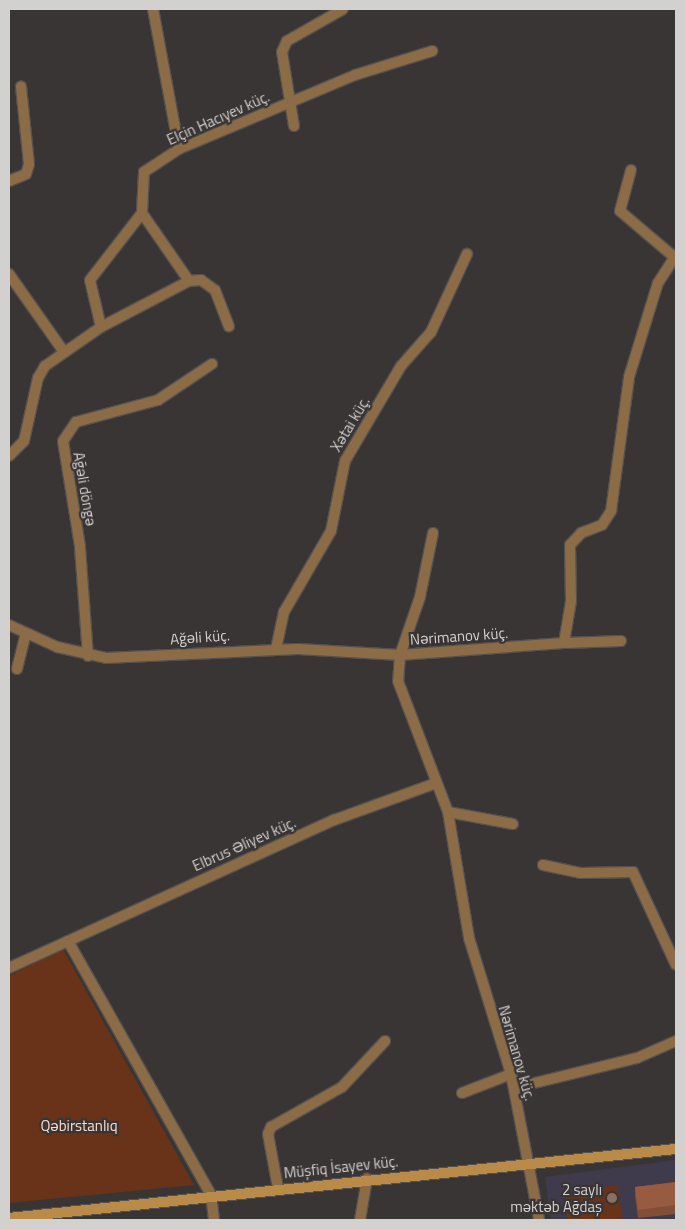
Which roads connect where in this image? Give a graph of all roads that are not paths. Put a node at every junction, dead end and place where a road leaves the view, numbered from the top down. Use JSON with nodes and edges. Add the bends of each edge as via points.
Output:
{"nodes":[{"id":1,"x":153,"y":9,"type":"edge"},
{"id":2,"x":342,"y":9,"type":"edge"},
{"id":3,"x":432,"y":51,"type":"dead end"},
{"id":4,"x":21,"y":86,"type":"dead end"},
{"id":5,"x":288,"y":104,"type":"junction"},
{"id":6,"x":294,"y":126,"type":"dead end"},
{"id":7,"x":180,"y":149,"type":"junction"},
{"id":8,"x":631,"y":170,"type":"dead end"},
{"id":9,"x":9,"y":182,"type":"edge"},
{"id":10,"x":142,"y":213,"type":"junction"},
{"id":11,"x":467,"y":254,"type":"dead end"},
{"id":12,"x":675,"y":256,"type":"edge"},
{"id":13,"x":9,"y":274,"type":"edge"},
{"id":14,"x":190,"y":282,"type":"junction"},
{"id":15,"x":229,"y":326,"type":"dead end"},
{"id":16,"x":101,"y":327,"type":"junction"},
{"id":17,"x":64,"y":352,"type":"junction"},
{"id":18,"x":212,"y":364,"type":"dead end"},
{"id":19,"x":9,"y":456,"type":"edge"},
{"id":20,"x":433,"y":533,"type":"dead end"},
{"id":21,"x":9,"y":624,"type":"edge"},
{"id":22,"x":26,"y":634,"type":"junction"},
{"id":23,"x":621,"y":641,"type":"dead end"},
{"id":24,"x":564,"y":643,"type":"junction"},
{"id":25,"x":276,"y":649,"type":"junction"},
{"id":26,"x":400,"y":654,"type":"junction"},
{"id":27,"x":88,"y":656,"type":"junction"},
{"id":28,"x":17,"y":669,"type":"dead end"},
{"id":29,"x":436,"y":783,"type":"junction"},
{"id":30,"x":448,"y":812,"type":"junction"},
{"id":31,"x":513,"y":824,"type":"dead end"},
{"id":32,"x":543,"y":865,"type":"dead end"},
{"id":33,"x":68,"y":941,"type":"junction"},
{"id":34,"x":676,"y":965,"type":"edge"},
{"id":35,"x":9,"y":968,"type":"edge"},
{"id":36,"x":385,"y":1041,"type":"dead end"},
{"id":37,"x":676,"y":1041,"type":"edge"},
{"id":38,"x":511,"y":1074,"type":"junction"},
{"id":39,"x":514,"y":1088,"type":"junction"},
{"id":40,"x":462,"y":1092,"type":"dead end"},
{"id":41,"x":676,"y":1149,"type":"edge"},
{"id":42,"x":530,"y":1163,"type":"junction"},
{"id":43,"x":367,"y":1179,"type":"junction"},
{"id":44,"x":278,"y":1188,"type":"junction"},
{"id":45,"x":211,"y":1195,"type":"junction"},
{"id":46,"x":9,"y":1218,"type":"edge"},
{"id":47,"x":214,"y":1220,"type":"edge"},
{"id":48,"x":360,"y":1220,"type":"edge"},
{"id":49,"x":539,"y":1220,"type":"edge"}],
"edges":[{"from":1,"to":7,"type":"street"},
{"from":2,"to":5,"type":"street","via":[[287,41],[282,52]]},
{"from":3,"to":5,"type":"street","name":"Elçin Hacıyev küç.","via":[[396,60]]},
{"from":4,"to":9,"type":"street","via":[[29,164],[26,174]]},
{"from":5,"to":6,"type":"street"},
{"from":5,"to":7,"type":"street","name":"Elçin Hacıyev küç."},
{"from":7,"to":10,"type":"street","name":"Elçin Hacıyev küç.","via":[[144,172]]},
{"from":8,"to":12,"type":"street","via":[[620,211]]},
{"from":10,"to":14,"type":"street","via":[[154,224]]},
{"from":10,"to":16,"type":"street","via":[[94,270],[90,290]]},
{"from":11,"to":25,"type":"street","name":"Xətai küç.","via":[[431,332],[401,366],[345,461],[331,531],[284,612]]},
{"from":12,"to":24,"type":"street","via":[[658,282],[628,377],[610,511],[602,525],[581,533],[570,545],[571,601]]},
{"from":13,"to":17,"type":"street"},
{"from":14,"to":15,"type":"street","via":[[201,280],[215,290]]},
{"from":14,"to":16,"type":"street"},
{"from":16,"to":17,"type":"street"},
{"from":17,"to":19,"type":"street","via":[[38,378],[24,441]]},
{"from":18,"to":27,"type":"street","name":"Ağəli döngə","via":[[158,400],[76,422],[62,441],[80,546]]},
{"from":20,"to":26,"type":"street","via":[[420,597]]},
{"from":21,"to":22,"type":"street","name":"Ağəli küç."},
{"from":22,"to":27,"type":"street","name":"Ağəli küç."},
{"from":22,"to":28,"type":"street"},
{"from":23,"to":24,"type":"street","name":"Nərimanov küç."},
{"from":24,"to":26,"type":"street","name":"Nərimanov küç."},
{"from":25,"to":26,"type":"street","name":"Ağəli küç."},
{"from":25,"to":27,"type":"street","name":"Ağəli küç.","via":[[132,658]]},
{"from":26,"to":29,"type":"street","name":"Nərimanov küç.","via":[[401,693]]},
{"from":29,"to":30,"type":"street","name":"Nərimanov küç."},
{"from":29,"to":33,"type":"street","name":"Elbrus Əliyev küç.","via":[[334,820]]},
{"from":30,"to":31,"type":"street"},
{"from":30,"to":38,"type":"street","name":"Nərimanov küç.","via":[[476,970]]},
{"from":32,"to":34,"type":"street","via":[[581,873],[633,872]]},
{"from":33,"to":35,"type":"street","name":"Elbrus Əliyev küç."},
{"from":33,"to":45,"type":"street"},
{"from":36,"to":44,"type":"street","via":[[342,1087],[271,1126],[268,1134]]},
{"from":37,"to":39,"type":"street","via":[[637,1058]]},
{"from":38,"to":39,"type":"street","name":"Nərimanov küç."},
{"from":38,"to":40,"type":"street"},
{"from":39,"to":42,"type":"street","name":"Nərimanov küç."},
{"from":41,"to":42,"type":"street","name":"Müşfiq İsayev küç."},
{"from":42,"to":43,"type":"street","name":"Müşfiq İsayev küç."},
{"from":42,"to":49,"type":"street","name":"Nərimanov küç."},
{"from":43,"to":44,"type":"street","name":"Müşfiq İsayev küç."},
{"from":43,"to":48,"type":"street"},
{"from":44,"to":45,"type":"street","name":"Müşfiq İsayev küç."},
{"from":45,"to":46,"type":"street","name":"Müşfiq İsayev küç."},
{"from":45,"to":47,"type":"street"}]}
